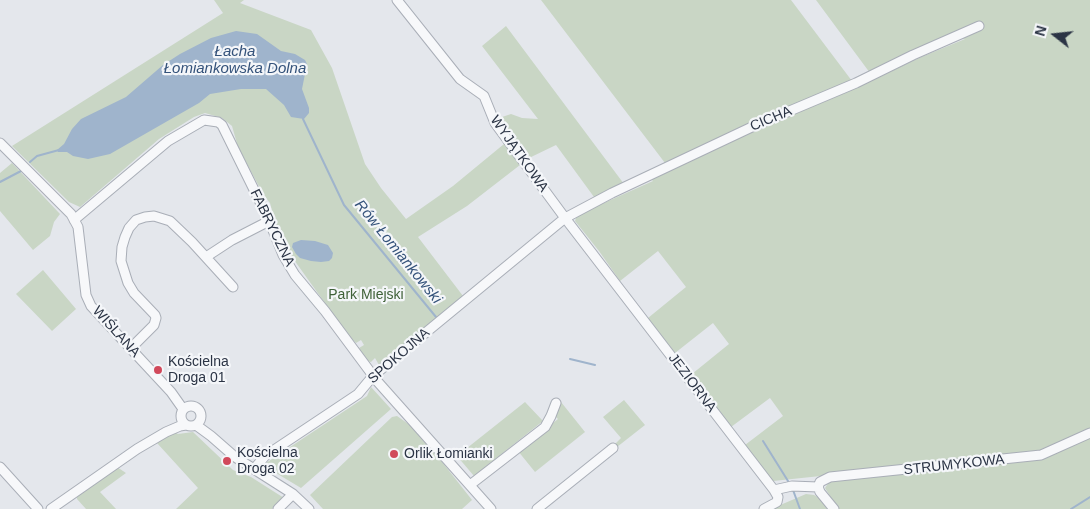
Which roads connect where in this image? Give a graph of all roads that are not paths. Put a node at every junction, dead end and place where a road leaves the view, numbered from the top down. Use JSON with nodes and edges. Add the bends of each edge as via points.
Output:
{"nodes":[{"id":1,"x":397,"y":0,"type":"edge"},
{"id":2,"x":979,"y":26,"type":"dead end"},
{"id":3,"x":0,"y":143,"type":"edge"},
{"id":4,"x":565,"y":218,"type":"junction"},
{"id":5,"x":74,"y":220,"type":"junction"},
{"id":6,"x":269,"y":222,"type":"junction"},
{"id":7,"x":206,"y":258,"type":"junction"},
{"id":8,"x":233,"y":287,"type":"dead end"},
{"id":9,"x":131,"y":348,"type":"junction"},
{"id":10,"x":373,"y":376,"type":"junction"},
{"id":11,"x":556,"y":403,"type":"dead end"},
{"id":12,"x":184,"y":410,"type":"junction"},
{"id":13,"x":199,"y":423,"type":"junction"},
{"id":14,"x":186,"y":425,"type":"junction"},
{"id":15,"x":166,"y":432,"type":"junction"},
{"id":16,"x":1090,"y":433,"type":"edge"},
{"id":17,"x":613,"y":448,"type":"dead end"},
{"id":18,"x":0,"y":467,"type":"edge"},
{"id":19,"x":254,"y":469,"type":"junction"},
{"id":20,"x":470,"y":485,"type":"junction"},
{"id":21,"x":818,"y":487,"type":"junction"},
{"id":22,"x":774,"y":490,"type":"junction"},
{"id":23,"x":293,"y":494,"type":"junction"},
{"id":24,"x":38,"y":509,"type":"edge"},
{"id":25,"x":51,"y":509,"type":"edge"},
{"id":26,"x":278,"y":509,"type":"edge"},
{"id":27,"x":309,"y":509,"type":"edge"},
{"id":28,"x":491,"y":509,"type":"edge"},
{"id":29,"x":538,"y":509,"type":"edge"},
{"id":30,"x":764,"y":509,"type":"edge"},
{"id":31,"x":834,"y":509,"type":"edge"}],
"edges":[{"from":1,"to":4,"type":"street","name":"WYJĄTKOWA","via":[[460,79],[484,96],[495,123]]},
{"from":2,"to":4,"type":"street","name":"CICHA","via":[[748,129]]},
{"from":3,"to":5,"type":"street","name":"WIŚLANA","via":[[67,209]]},
{"from":4,"to":10,"type":"street","name":"SPOKOJNA"},
{"from":4,"to":22,"type":"street","name":"JEZIORNA"},
{"from":5,"to":6,"type":"street","name":"FABRYCZNA","via":[[162,145],[208,120],[222,125]]},
{"from":5,"to":9,"type":"street","name":"WIŚLANA","via":[[79,232],[86,295],[91,306]]},
{"from":6,"to":7,"type":"street","via":[[232,240]]},
{"from":6,"to":10,"type":"street","name":"FABRYCZNA","via":[[292,270]]},
{"from":7,"to":8,"type":"street"},
{"from":7,"to":9,"type":"street","via":[[174,225],[162,218],[145,217],[136,220],[129,228],[122,248],[124,272],[134,293],[156,318],[154,325]]},
{"from":9,"to":12,"type":"street","name":"WIŚLANA","via":[[171,392],[178,395]]},
{"from":10,"to":19,"type":"street","name":"SPOKOJNA","via":[[358,394],[265,456]]},
{"from":10,"to":20,"type":"street","name":"FABRYCZNA"},
{"from":11,"to":20,"type":"street","via":[[545,427]]},
{"from":12,"to":13,"type":"street","via":[[193,405],[200,410]]},
{"from":12,"to":14,"type":"street"},
{"from":12,"to":15,"type":"street"},
{"from":13,"to":14,"type":"street"},
{"from":13,"to":19,"type":"street","via":[[207,434]]},
{"from":14,"to":15,"type":"street"},
{"from":15,"to":25,"type":"street"},
{"from":16,"to":21,"type":"street","name":"STRUMYKOWA","via":[[1035,456],[830,477],[820,482]]},
{"from":17,"to":29,"type":"street"},
{"from":18,"to":24,"type":"street"},
{"from":19,"to":23,"type":"street"},
{"from":20,"to":28,"type":"street","name":"FABRYCZNA"},
{"from":21,"to":22,"type":"street","via":[[792,486]]},
{"from":21,"to":31,"type":"street"},
{"from":22,"to":30,"type":"street","via":[[777,502]]},
{"from":23,"to":26,"type":"street"},
{"from":23,"to":27,"type":"street"}]}
